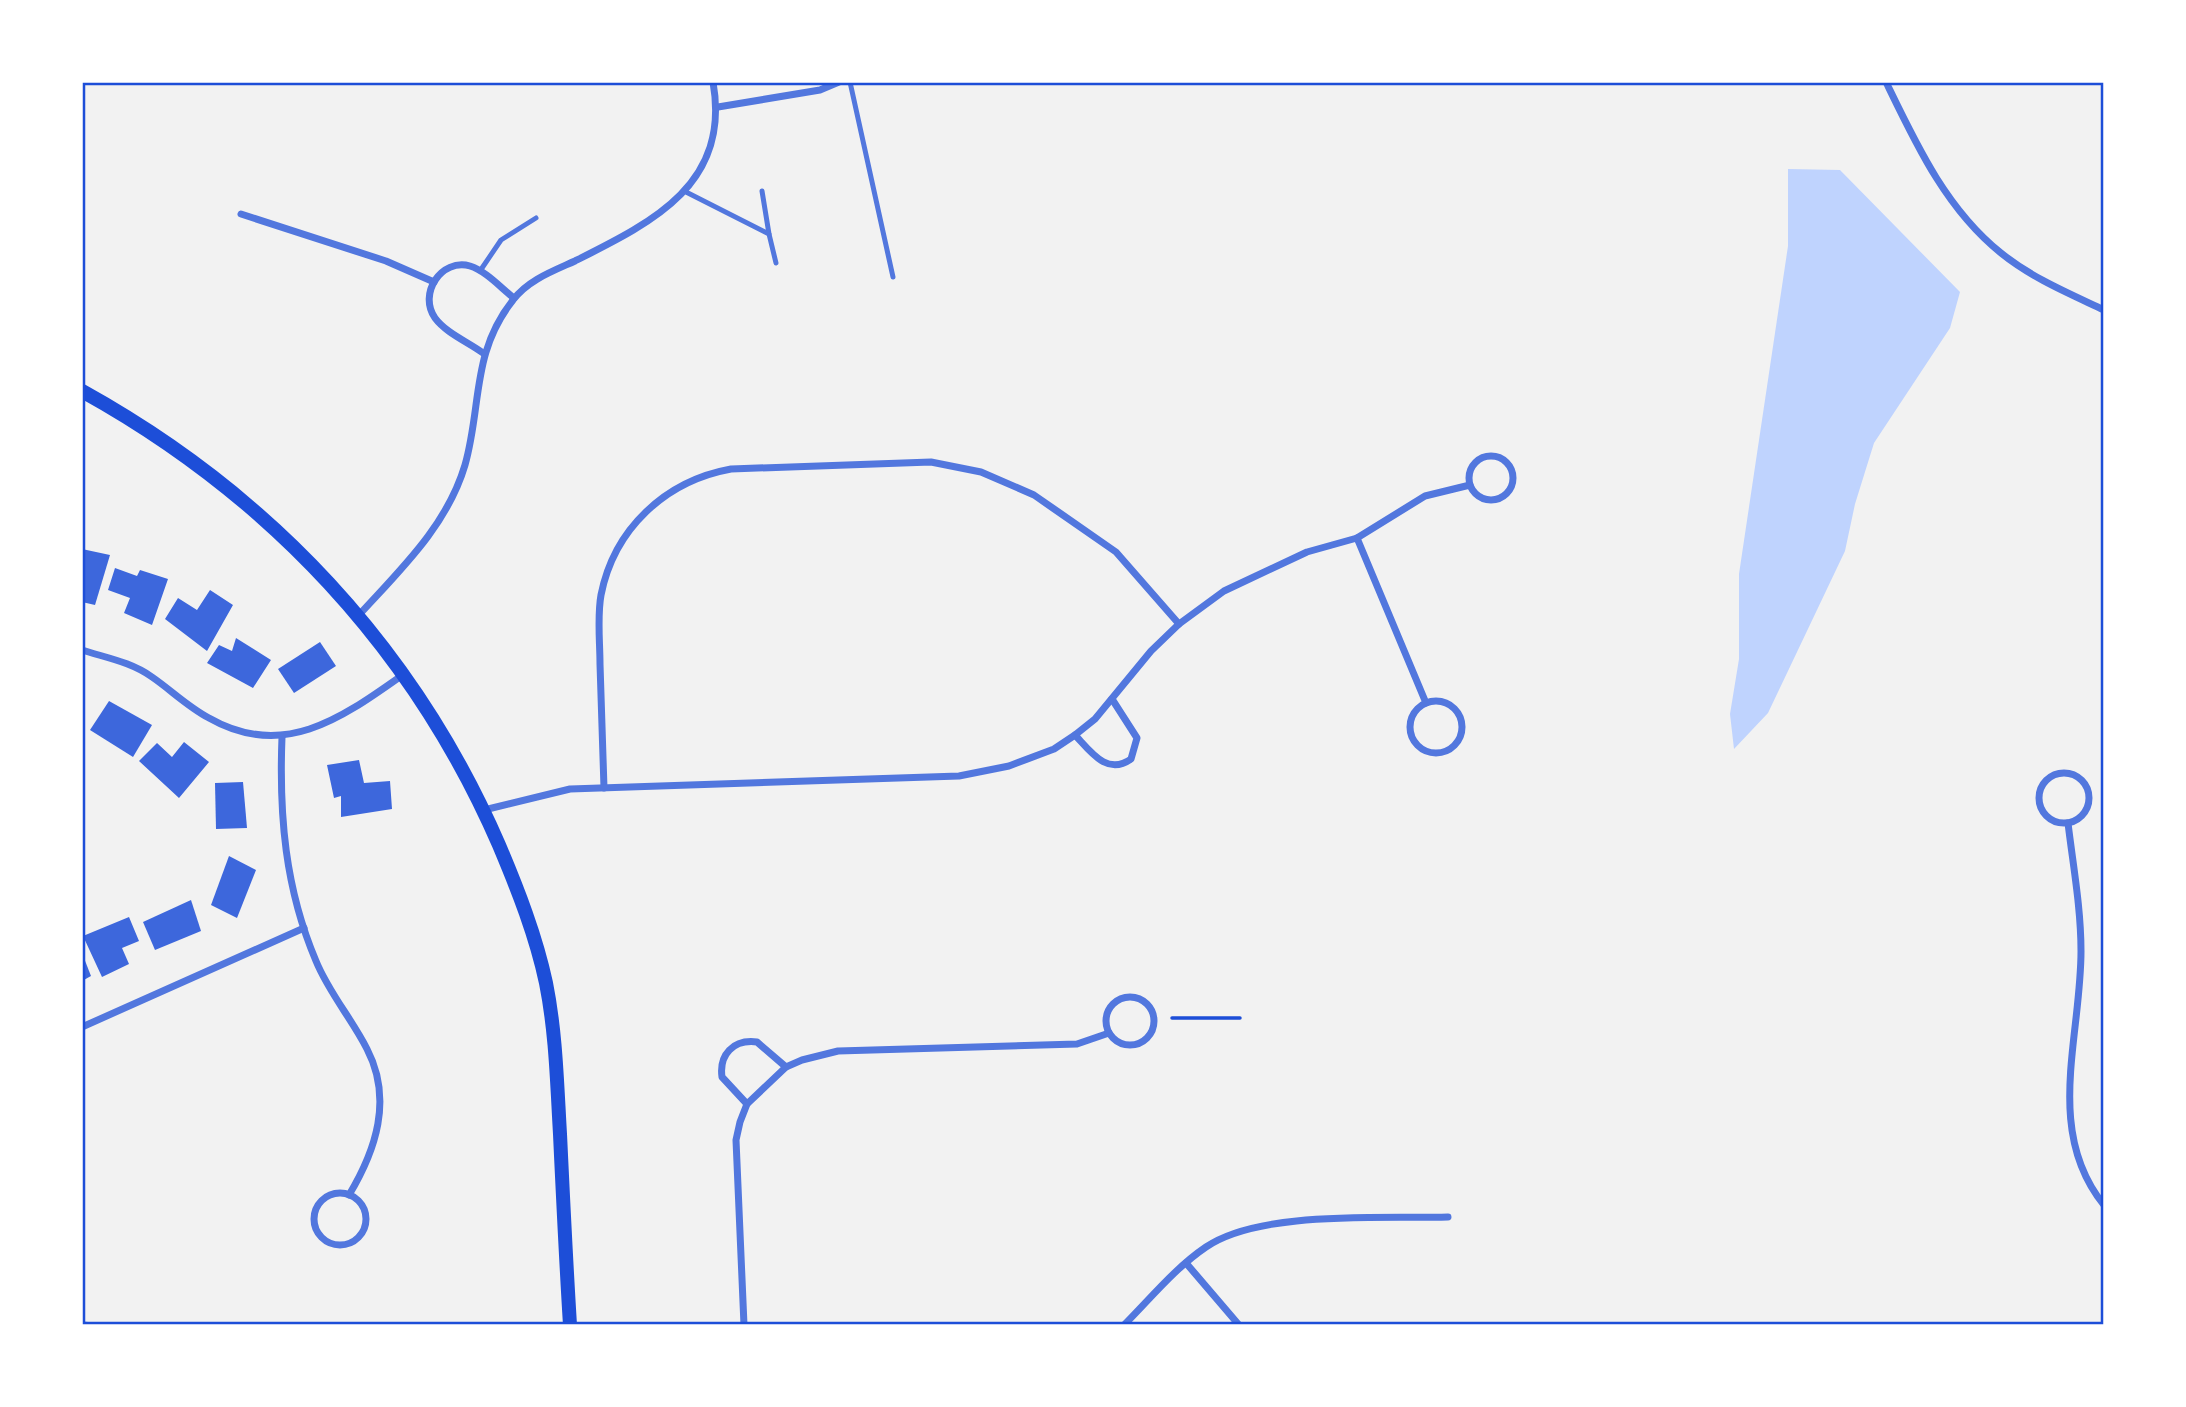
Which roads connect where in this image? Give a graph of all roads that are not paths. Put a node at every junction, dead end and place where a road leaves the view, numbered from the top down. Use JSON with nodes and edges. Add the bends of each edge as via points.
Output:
{"nodes":[{"id":1,"x":713,"y":82,"type":"edge"},
{"id":2,"x":839,"y":82,"type":"edge"},
{"id":3,"x":850,"y":82,"type":"edge"},
{"id":4,"x":1886,"y":82,"type":"edge"},
{"id":5,"x":718,"y":107,"type":"junction"},
{"id":6,"x":762,"y":191,"type":"dead end"},
{"id":7,"x":686,"y":192,"type":"junction"},
{"id":8,"x":241,"y":214,"type":"dead end"},
{"id":9,"x":536,"y":218,"type":"dead end"},
{"id":10,"x":769,"y":234,"type":"junction"},
{"id":11,"x":776,"y":263,"type":"dead end"},
{"id":12,"x":480,"y":271,"type":"junction"},
{"id":13,"x":893,"y":277,"type":"dead end"},
{"id":14,"x":434,"y":282,"type":"junction"},
{"id":15,"x":514,"y":298,"type":"junction"},
{"id":16,"x":2104,"y":310,"type":"edge"},
{"id":17,"x":483,"y":353,"type":"junction"},
{"id":18,"x":82,"y":391,"type":"edge"},
{"id":19,"x":1471,"y":485,"type":"junction"},
{"id":20,"x":1357,"y":538,"type":"junction"},
{"id":21,"x":359,"y":615,"type":"junction"},
{"id":22,"x":1179,"y":624,"type":"junction"},
{"id":23,"x":82,"y":650,"type":"edge"},
{"id":24,"x":405,"y":674,"type":"junction"},
{"id":25,"x":1112,"y":699,"type":"junction"},
{"id":26,"x":1426,"y":703,"type":"junction"},
{"id":27,"x":1076,"y":735,"type":"junction"},
{"id":28,"x":282,"y":737,"type":"junction"},
{"id":29,"x":604,"y":788,"type":"junction"},
{"id":30,"x":484,"y":810,"type":"junction"},
{"id":31,"x":2068,"y":823,"type":"junction"},
{"id":32,"x":304,"y":928,"type":"junction"},
{"id":33,"x":82,"y":1027,"type":"edge"},
{"id":34,"x":1110,"y":1034,"type":"junction"},
{"id":35,"x":786,"y":1067,"type":"junction"},
{"id":36,"x":747,"y":1104,"type":"junction"},
{"id":37,"x":349,"y":1195,"type":"junction"},
{"id":38,"x":2104,"y":1205,"type":"edge"},
{"id":39,"x":1448,"y":1217,"type":"dead end"},
{"id":40,"x":1186,"y":1263,"type":"junction"},
{"id":41,"x":570,"y":1325,"type":"edge"},
{"id":42,"x":744,"y":1325,"type":"edge"},
{"id":43,"x":1124,"y":1325,"type":"edge"},
{"id":44,"x":1239,"y":1325,"type":"edge"}],
"edges":[{"from":1,"to":5,"type":"street"},
{"from":2,"to":5,"type":"street","via":[[820,90]]},
{"from":3,"to":13,"type":"lane"},
{"from":4,"to":16,"type":"street","via":[[1926,164],[1976,229],[2024,270]]},
{"from":5,"to":7,"type":"street","via":[[714,142]]},
{"from":6,"to":10,"type":"lane"},
{"from":7,"to":10,"type":"lane"},
{"from":7,"to":15,"type":"street","via":[[610,243],[531,283]]},
{"from":8,"to":14,"type":"street","via":[[386,261]]},
{"from":9,"to":12,"type":"lane","via":[[501,240]]},
{"from":10,"to":11,"type":"lane"},
{"from":12,"to":14,"type":"street","via":[[455,266]]},
{"from":12,"to":15,"type":"street"},
{"from":14,"to":17,"type":"street","via":[[429,293],[433,316]]},
{"from":15,"to":17,"type":"street"},
{"from":17,"to":21,"type":"street","via":[[467,455],[452,499],[412,558]]},
{"from":18,"to":21,"type":"main road","via":[[212,477],[286,540]]},
{"from":19,"to":19,"type":"street","via":[[1484,498],[1497,499],[1508,491],[1512,472],[1499,457],[1485,457],[1473,465]]},
{"from":19,"to":20,"type":"street","via":[[1425,496]]},
{"from":20,"to":22,"type":"street","via":[[1307,552],[1252,576]]},
{"from":20,"to":26,"type":"street"},
{"from":21,"to":24,"type":"main road"},
{"from":22,"to":25,"type":"street"},
{"from":22,"to":29,"type":"street","via":[[1116,552],[1034,495],[981,472],[931,462],[731,469],[707,474],[645,511],[627,533],[606,578],[599,616]]},
{"from":23,"to":28,"type":"street","via":[[122,661],[151,676],[209,719],[255,734]]},
{"from":24,"to":28,"type":"street","via":[[346,715]]},
{"from":24,"to":30,"type":"main road","via":[[431,711]]},
{"from":25,"to":27,"type":"street"},
{"from":25,"to":27,"type":"street","via":[[1137,738],[1131,759],[1117,766],[1105,764]]},
{"from":26,"to":26,"type":"street","via":[[1410,721],[1412,737],[1430,753],[1447,751],[1460,739],[1462,721],[1452,706]]},
{"from":27,"to":29,"type":"street","via":[[1009,766],[959,776]]},
{"from":28,"to":32,"type":"street","via":[[279,797],[283,848]]},
{"from":29,"to":30,"type":"street","via":[[570,789]]},
{"from":30,"to":41,"type":"main road","via":[[529,921],[552,1015]]},
{"from":31,"to":31,"type":"street","via":[[2087,808],[2088,792],[2072,774],[2055,774],[2043,784],[2039,800],[2045,815]]},
{"from":31,"to":38,"type":"street","via":[[2081,954],[2069,1124],[2079,1168]]},
{"from":32,"to":33,"type":"street"},
{"from":32,"to":37,"type":"street","via":[[316,962],[367,1049],[380,1091],[381,1117],[366,1166]]},
{"from":34,"to":34,"type":"street","via":[[1122,1044],[1139,1043],[1153,1024],[1150,1009],[1131,997],[1117,1001],[1107,1012]]},
{"from":34,"to":35,"type":"street","via":[[1077,1044],[838,1051]]},
{"from":35,"to":36,"type":"street"},
{"from":35,"to":36,"type":"street","via":[[757,1042],[731,1047],[725,1054],[722,1077]]},
{"from":36,"to":42,"type":"street","via":[[736,1140]]},
{"from":37,"to":37,"type":"street","via":[[331,1195],[314,1214],[317,1232],[330,1243],[347,1244],[365,1228],[365,1212]]},
{"from":39,"to":40,"type":"street","via":[[1261,1225],[1221,1238]]},
{"from":40,"to":43,"type":"street"},
{"from":40,"to":44,"type":"street"}]}
